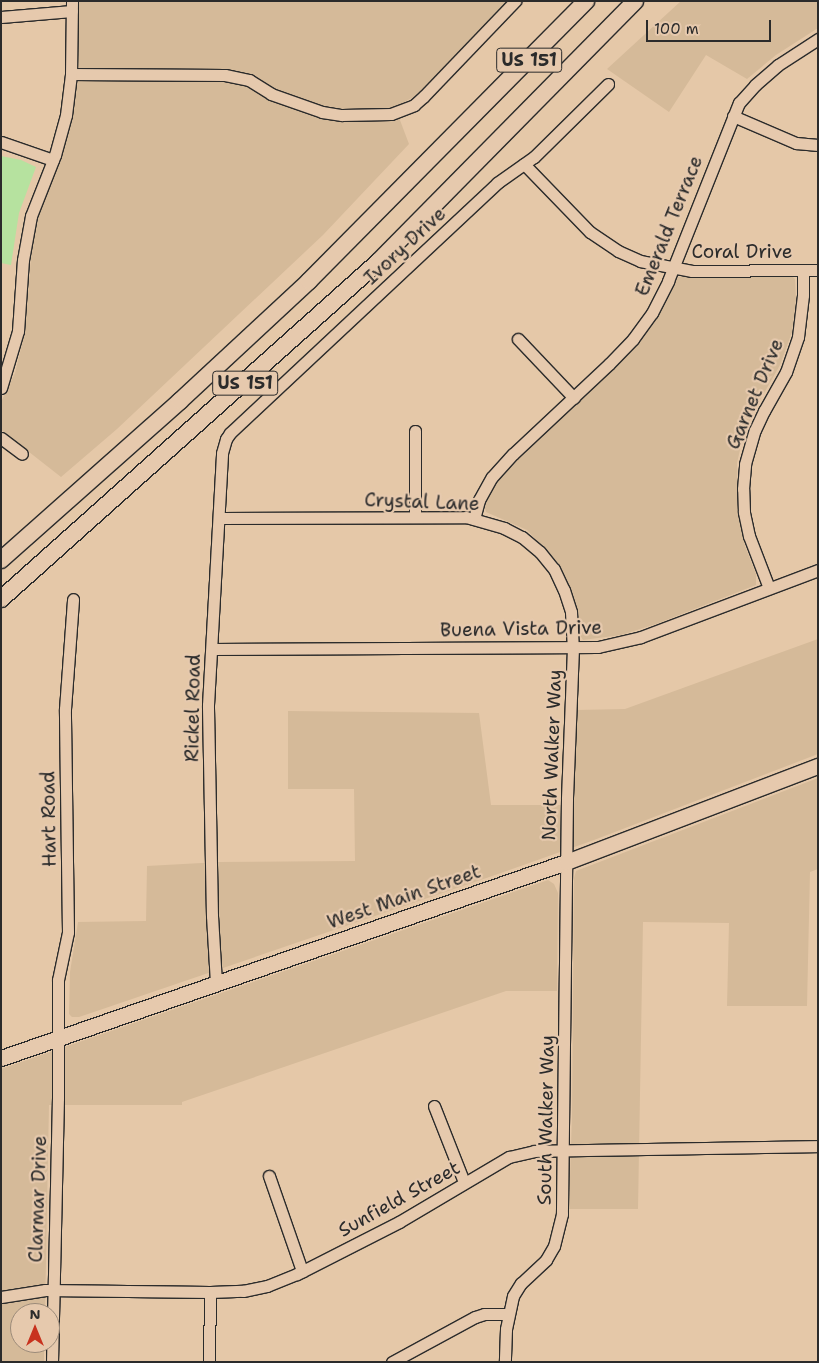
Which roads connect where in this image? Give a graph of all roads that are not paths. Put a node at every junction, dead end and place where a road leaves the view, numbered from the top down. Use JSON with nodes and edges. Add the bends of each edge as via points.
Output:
{"nodes":[{"id":1,"x":515,"y":1,"type":"edge"},
{"id":2,"x":575,"y":1,"type":"edge"},
{"id":3,"x":586,"y":1,"type":"edge"},
{"id":4,"x":635,"y":1,"type":"edge"},
{"id":5,"x":643,"y":1,"type":"edge"},
{"id":6,"x":72,"y":6,"type":"edge"},
{"id":7,"x":1,"y":17,"type":"edge"},
{"id":8,"x":818,"y":39,"type":"edge"},
{"id":9,"x":580,"y":58,"type":"junction"},
{"id":10,"x":70,"y":74,"type":"junction"},
{"id":11,"x":608,"y":84,"type":"dead end"},
{"id":12,"x":733,"y":116,"type":"junction"},
{"id":13,"x":472,"y":118,"type":"junction"},
{"id":14,"x":1,"y":142,"type":"edge"},
{"id":15,"x":818,"y":146,"type":"edge"},
{"id":16,"x":53,"y":160,"type":"junction"},
{"id":17,"x":524,"y":164,"type":"junction"},
{"id":18,"x":673,"y":268,"type":"junction"},
{"id":19,"x":803,"y":270,"type":"junction"},
{"id":20,"x":818,"y":270,"type":"edge"},
{"id":21,"x":518,"y":339,"type":"dead end"},
{"id":22,"x":1,"y":388,"type":"edge"},
{"id":23,"x":574,"y":398,"type":"junction"},
{"id":24,"x":415,"y":431,"type":"dead end"},
{"id":25,"x":228,"y":436,"type":"joint"},
{"id":26,"x":1,"y":438,"type":"edge"},
{"id":27,"x":22,"y":454,"type":"dead end"},
{"id":28,"x":415,"y":517,"type":"junction"},
{"id":29,"x":219,"y":518,"type":"junction"},
{"id":30,"x":474,"y":519,"type":"junction"},
{"id":31,"x":1,"y":560,"type":"edge"},
{"id":32,"x":818,"y":570,"type":"edge"},
{"id":33,"x":769,"y":588,"type":"junction"},
{"id":34,"x":73,"y":599,"type":"dead end"},
{"id":35,"x":1,"y":600,"type":"edge"},
{"id":36,"x":573,"y":648,"type":"junction"},
{"id":37,"x":212,"y":649,"type":"junction"},
{"id":38,"x":818,"y":766,"type":"edge"},
{"id":39,"x":566,"y":862,"type":"junction"},
{"id":40,"x":216,"y":983,"type":"junction"},
{"id":41,"x":58,"y":1038,"type":"junction"},
{"id":42,"x":1,"y":1058,"type":"edge"},
{"id":43,"x":434,"y":1106,"type":"dead end"},
{"id":44,"x":818,"y":1146,"type":"edge"},
{"id":45,"x":564,"y":1150,"type":"junction"},
{"id":46,"x":269,"y":1176,"type":"dead end"},
{"id":47,"x":464,"y":1182,"type":"junction"},
{"id":48,"x":302,"y":1271,"type":"junction"},
{"id":49,"x":52,"y":1290,"type":"junction"},
{"id":50,"x":210,"y":1292,"type":"junction"},
{"id":51,"x":1,"y":1297,"type":"edge"},
{"id":52,"x":508,"y":1314,"type":"junction"},
{"id":53,"x":52,"y":1362,"type":"edge"},
{"id":54,"x":209,"y":1362,"type":"edge"},
{"id":55,"x":393,"y":1362,"type":"edge"},
{"id":56,"x":505,"y":1362,"type":"edge"}],
"edges":[{"from":1,"to":10,"type":"street","via":[[424,96],[407,109],[391,114],[322,112],[271,94],[250,80],[225,75]]},
{"from":2,"to":13,"type":"highway"},
{"from":3,"to":13,"type":"highway","number":"US 151"},
{"from":4,"to":9,"type":"highway","number":"US 151"},
{"from":5,"to":9,"type":"highway"},
{"from":6,"to":7,"type":"street"},
{"from":6,"to":10,"type":"street"},
{"from":8,"to":12,"type":"street","name":"Emerald Terrace","via":[[778,65],[755,85],[739,103]]},
{"from":9,"to":35,"type":"highway","number":"US 151","via":[[378,262]]},
{"from":10,"to":16,"type":"street","via":[[66,115]]},
{"from":11,"to":17,"type":"street","name":"Ivory Drive"},
{"from":12,"to":15,"type":"street","via":[[796,143]]},
{"from":12,"to":18,"type":"street","name":"Emerald Terrace"},
{"from":13,"to":31,"type":"highway","number":"US 151","via":[[295,295]]},
{"from":14,"to":16,"type":"street"},
{"from":16,"to":22,"type":"street","via":[[31,216],[23,260],[18,331]]},
{"from":17,"to":18,"type":"street","name":"Coral Drive","via":[[569,212],[602,240],[640,261]]},
{"from":17,"to":25,"type":"street","name":"Ivory Drive","via":[[497,183]]},
{"from":18,"to":19,"type":"street","name":"Coral Drive","via":[[692,271]]},
{"from":18,"to":23,"type":"street","name":"Emerald Terrace","via":[[652,313],[633,339]]},
{"from":19,"to":20,"type":"street","name":"Coral Drive"},
{"from":19,"to":33,"type":"street","name":"Garnet Drive","via":[[798,337],[786,372],[755,430],[745,464],[744,512],[749,536]]},
{"from":21,"to":23,"type":"street"},
{"from":23,"to":30,"type":"street","name":"Emerald Terrace","via":[[513,454],[492,478],[478,500]]},
{"from":24,"to":28,"type":"street"},
{"from":25,"to":29,"type":"street","name":"Rickel Road","via":[[222,453]]},
{"from":26,"to":27,"type":"street"},
{"from":28,"to":29,"type":"street","name":"Crystal Lane"},
{"from":28,"to":30,"type":"street","name":"Crystal Lane"},
{"from":29,"to":37,"type":"street","name":"Rickel Road"},
{"from":30,"to":36,"type":"street","name":"Crystal Lane","via":[[522,537],[554,569],[571,612]]},
{"from":32,"to":33,"type":"street","name":"Buena Vista Drive"},
{"from":33,"to":36,"type":"street","name":"Buena Vista Drive","via":[[641,637]]},
{"from":34,"to":41,"type":"street","name":"Hart Road","via":[[65,709],[68,932],[58,980]]},
{"from":36,"to":37,"type":"street","name":"Buena Vista Drive"},
{"from":36,"to":39,"type":"street","name":"North Walker Way"},
{"from":37,"to":40,"type":"street","name":"Rickel Road","via":[[208,729]]},
{"from":38,"to":39,"type":"main road","name":"West Main Street"},
{"from":39,"to":40,"type":"main road","name":"West Main Street"},
{"from":39,"to":45,"type":"street","name":"South Walker Way"},
{"from":40,"to":41,"type":"main road","name":"West Main Street"},
{"from":41,"to":42,"type":"main road","name":"West Main Street"},
{"from":41,"to":49,"type":"street","name":"Clarmar Drive"},
{"from":43,"to":47,"type":"street"},
{"from":44,"to":45,"type":"street","name":"Sunfield Street"},
{"from":45,"to":47,"type":"street","name":"Sunfield Street","via":[[517,1154]]},
{"from":45,"to":52,"type":"street","name":"South Walker Way","via":[[562,1214],[554,1246],[546,1260],[521,1283]]},
{"from":46,"to":48,"type":"street"},
{"from":47,"to":48,"type":"street","name":"Sunfield Street","via":[[400,1222]]},
{"from":48,"to":50,"type":"street","name":"Sunfield Street","via":[[253,1290]]},
{"from":49,"to":50,"type":"street","name":"Sunfield Street"},
{"from":49,"to":51,"type":"street","name":"Sunfield Street"},
{"from":49,"to":53,"type":"street","name":"Clarmar Drive"},
{"from":50,"to":54,"type":"street"},
{"from":52,"to":55,"type":"street","via":[[475,1317]]},
{"from":52,"to":56,"type":"street","name":"South Walker Way"}]}
